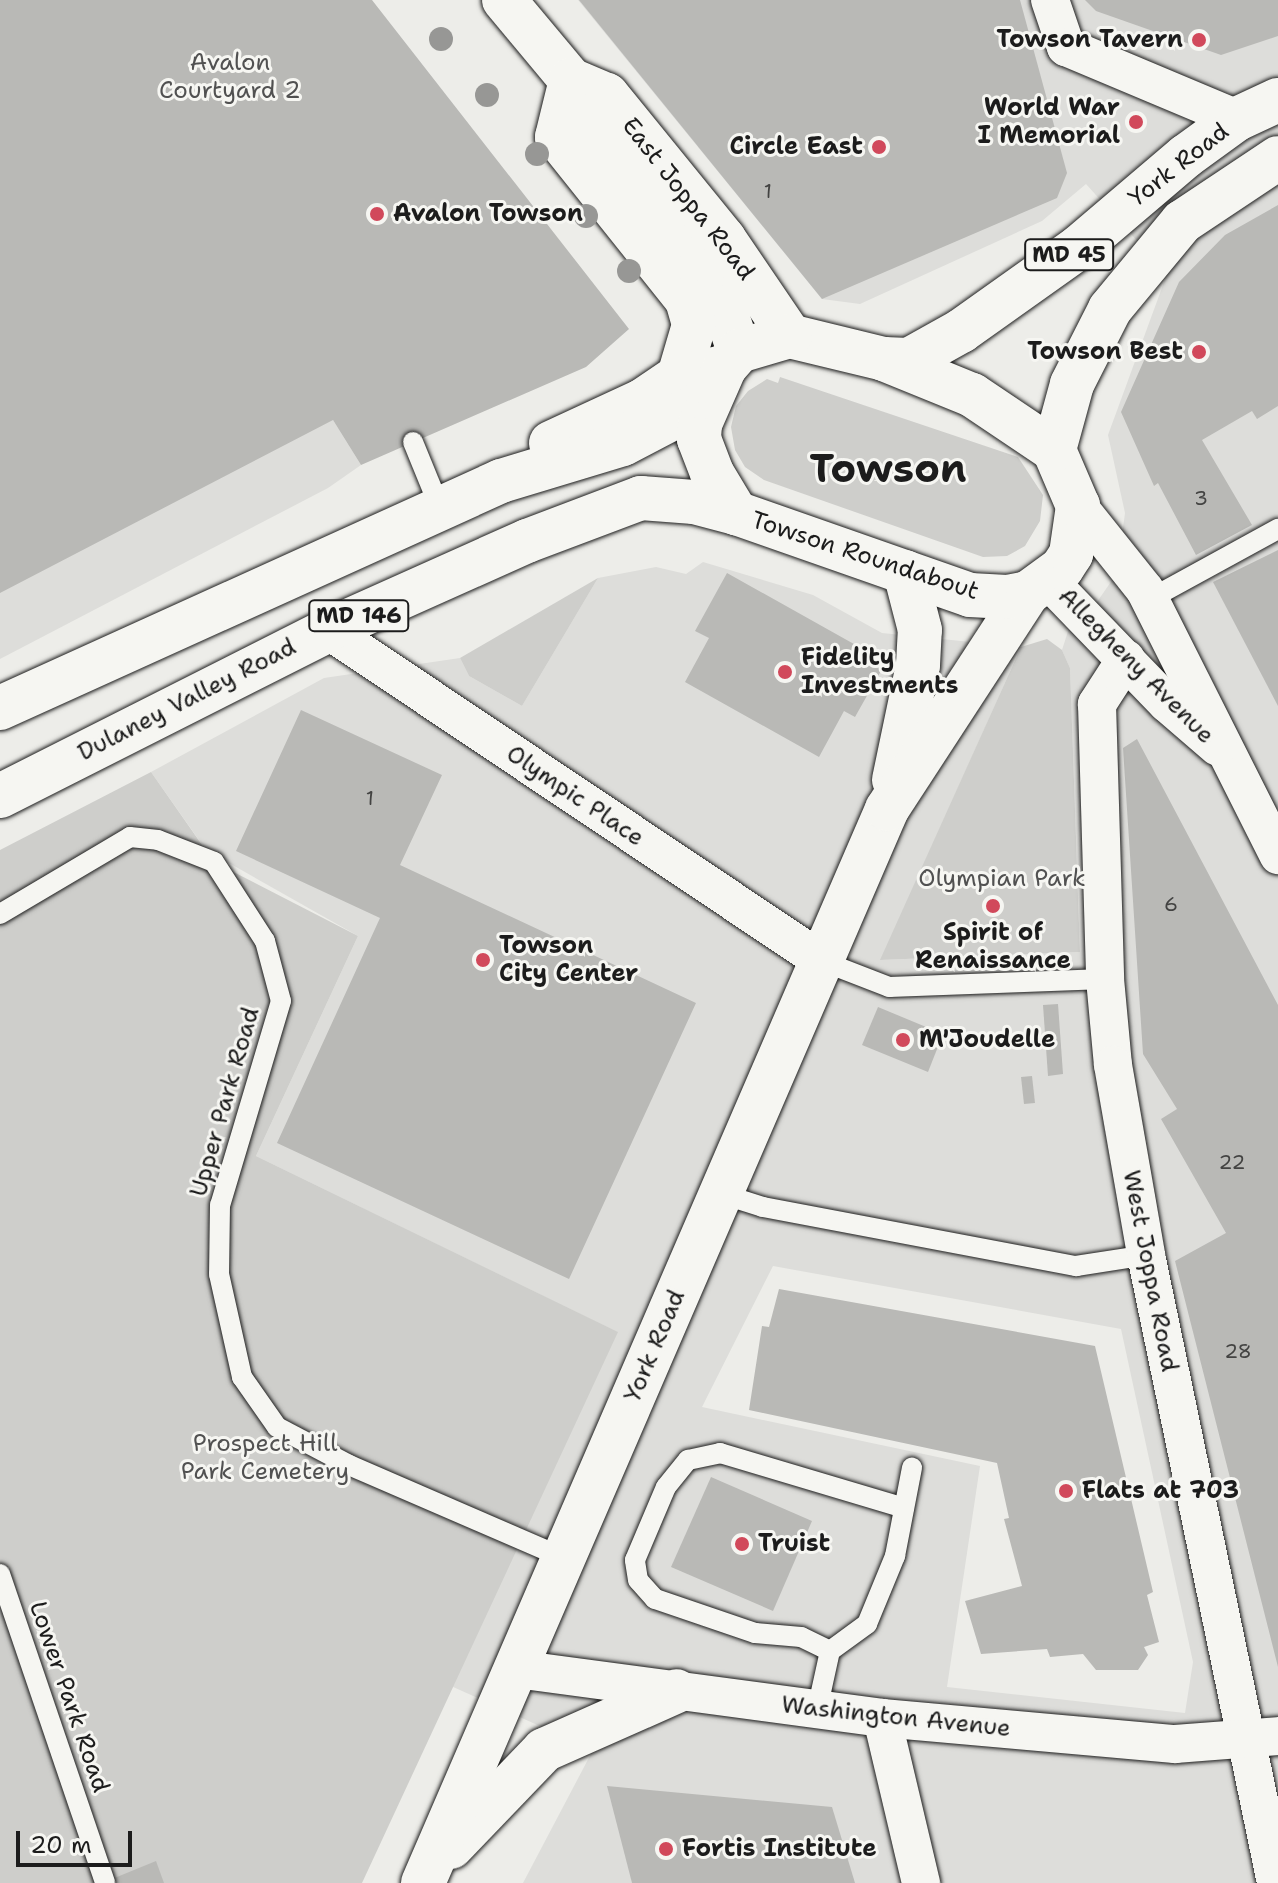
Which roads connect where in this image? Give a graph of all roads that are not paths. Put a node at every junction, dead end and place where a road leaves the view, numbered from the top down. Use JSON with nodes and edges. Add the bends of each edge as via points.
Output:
{"nodes":[{"id":1,"x":504,"y":0,"type":"edge"},
{"id":2,"x":1050,"y":0,"type":"edge"},
{"id":3,"x":571,"y":80,"type":"junction"},
{"id":4,"x":1278,"y":100,"type":"edge"},
{"id":5,"x":1237,"y":119,"type":"junction"},
{"id":6,"x":1278,"y":158,"type":"edge"},
{"id":7,"x":790,"y":336,"type":"junction"},
{"id":8,"x":884,"y":359,"type":"junction"},
{"id":9,"x":713,"y":373,"type":"junction"},
{"id":10,"x":413,"y":442,"type":"dead end"},
{"id":11,"x":1054,"y":450,"type":"junction"},
{"id":12,"x":1078,"y":506,"type":"junction"},
{"id":13,"x":440,"y":508,"type":"junction"},
{"id":14,"x":736,"y":513,"type":"junction"},
{"id":15,"x":1278,"y":529,"type":"edge"},
{"id":16,"x":905,"y":572,"type":"junction"},
{"id":17,"x":1038,"y":587,"type":"junction"},
{"id":18,"x":1150,"y":599,"type":"junction"},
{"id":19,"x":328,"y":630,"type":"junction"},
{"id":20,"x":1126,"y":659,"type":"junction"},
{"id":21,"x":0,"y":708,"type":"edge"},
{"id":22,"x":1223,"y":751,"type":"junction"},
{"id":23,"x":0,"y":796,"type":"edge"},
{"id":24,"x":887,"y":809,"type":"junction"},
{"id":25,"x":1278,"y":855,"type":"edge"},
{"id":26,"x":0,"y":914,"type":"edge"},
{"id":27,"x":822,"y":961,"type":"junction"},
{"id":28,"x":1105,"y":979,"type":"junction"},
{"id":29,"x":722,"y":1194,"type":"junction"},
{"id":30,"x":1146,"y":1255,"type":"junction"},
{"id":31,"x":912,"y":1468,"type":"dead end"},
{"id":32,"x":904,"y":1508,"type":"junction"},
{"id":33,"x":564,"y":1558,"type":"junction"},
{"id":34,"x":0,"y":1574,"type":"edge"},
{"id":35,"x":830,"y":1651,"type":"junction"},
{"id":36,"x":516,"y":1669,"type":"junction"},
{"id":37,"x":677,"y":1691,"type":"junction"},
{"id":38,"x":817,"y":1710,"type":"junction"},
{"id":39,"x":882,"y":1718,"type":"junction"},
{"id":40,"x":1261,"y":1739,"type":"edge"},
{"id":41,"x":426,"y":1878,"type":"edge"},
{"id":42,"x":105,"y":1883,"type":"edge"},
{"id":43,"x":921,"y":1883,"type":"edge"},
{"id":44,"x":1276,"y":1883,"type":"edge"}],
"edges":[{"from":1,"to":3,"type":"main road","name":"East Joppa Road"},
{"from":2,"to":5,"type":"street","via":[[1066,47]]},
{"from":3,"to":7,"type":"main road","name":"East Joppa Road","via":[[607,95],[710,221]]},
{"from":3,"to":9,"type":"main road","name":"East Joppa Road","via":[[582,116],[698,259],[724,307]]},
{"from":3,"to":9,"type":"main road","via":[[557,137],[687,300]]},
{"from":4,"to":5,"type":"main road","name":"York Road","number":"MD 45"},
{"from":5,"to":8,"type":"main road","name":"York Road","number":"MD 45","via":[[995,309],[909,360]]},
{"from":6,"to":11,"type":"main road","name":"York Road","number":"MD 45","via":[[1182,222],[1110,309],[1072,384]]},
{"from":7,"to":8,"type":"main road","number":"MD 45"},
{"from":7,"to":9,"type":"main road"},
{"from":8,"to":11,"type":"main road","via":[[972,395]]},
{"from":9,"to":13,"type":"main road","number":"MD 146","via":[[623,444],[501,481]]},
{"from":9,"to":14,"type":"main road","name":"Towson Roundabout","via":[[699,439]]},
{"from":10,"to":13,"type":"lane"},
{"from":11,"to":12,"type":"main road"},
{"from":12,"to":17,"type":"main road","via":[[1071,554]]},
{"from":12,"to":18,"type":"street","name":"Allegheny Avenue"},
{"from":13,"to":21,"type":"main road","number":"MD 146"},
{"from":14,"to":16,"type":"main road","name":"Towson Roundabout"},
{"from":14,"to":19,"type":"main road","name":"Dulaney Valley Road","number":"MD 146","via":[[694,502],[641,498],[527,541]]},
{"from":15,"to":18,"type":"lane"},
{"from":16,"to":17,"type":"main road","name":"Towson Roundabout","via":[[970,595]]},
{"from":16,"to":24,"type":"main road","name":"York Road","via":[[920,630],[918,665]]},
{"from":17,"to":20,"type":"street","name":"Allegheny Avenue"},
{"from":17,"to":24,"type":"main road","name":"York Road"},
{"from":18,"to":22,"type":"street","name":"Allegheny Avenue","via":[[1193,675]]},
{"from":19,"to":23,"type":"main road","name":"Dulaney Valley Road","number":"MD 146"},
{"from":19,"to":27,"type":"street","name":"Olympic Place"},
{"from":20,"to":22,"type":"street","name":"Allegheny Avenue"},
{"from":20,"to":28,"type":"street","name":"West Joppa Road","via":[[1097,704]]},
{"from":22,"to":25,"type":"street","name":"Allegheny Avenue"},
{"from":24,"to":27,"type":"main road","name":"York Road"},
{"from":26,"to":33,"type":"lane","name":"Upper Park Road","via":[[130,837],[158,840],[214,862],[265,941],[281,1001],[220,1205],[219,1274],[242,1377],[277,1427],[349,1465]]},
{"from":27,"to":28,"type":"lane","via":[[889,987]]},
{"from":27,"to":29,"type":"main road","name":"York Road"},
{"from":28,"to":30,"type":"street","name":"West Joppa Road","via":[[1125,1143]]},
{"from":29,"to":30,"type":"lane","via":[[763,1207],[1076,1266]]},
{"from":29,"to":33,"type":"main road","name":"York Road"},
{"from":30,"to":40,"type":"street","name":"West Joppa Road"},
{"from":31,"to":32,"type":"lane"},
{"from":32,"to":35,"type":"lane","via":[[895,1556],[867,1624]]},
{"from":32,"to":35,"type":"lane","via":[[720,1453],[688,1460],[666,1487],[635,1560],[638,1580],[655,1599],[755,1633],[801,1637]]},
{"from":33,"to":36,"type":"main road","name":"York Road"},
{"from":34,"to":42,"type":"lane","name":"Lower Park Road"},
{"from":35,"to":38,"type":"lane"},
{"from":36,"to":37,"type":"street","name":"Washington Avenue"},
{"from":36,"to":41,"type":"main road","name":"York Road"},
{"from":37,"to":38,"type":"street","name":"Washington Avenue"},
{"from":37,"to":41,"type":"main road","via":[[544,1750]]},
{"from":38,"to":39,"type":"street","name":"Washington Avenue"},
{"from":39,"to":40,"type":"street","name":"Washington Avenue","via":[[1175,1744]]},
{"from":39,"to":43,"type":"street"},
{"from":40,"to":44,"type":"street","name":"West Joppa Road"}]}
